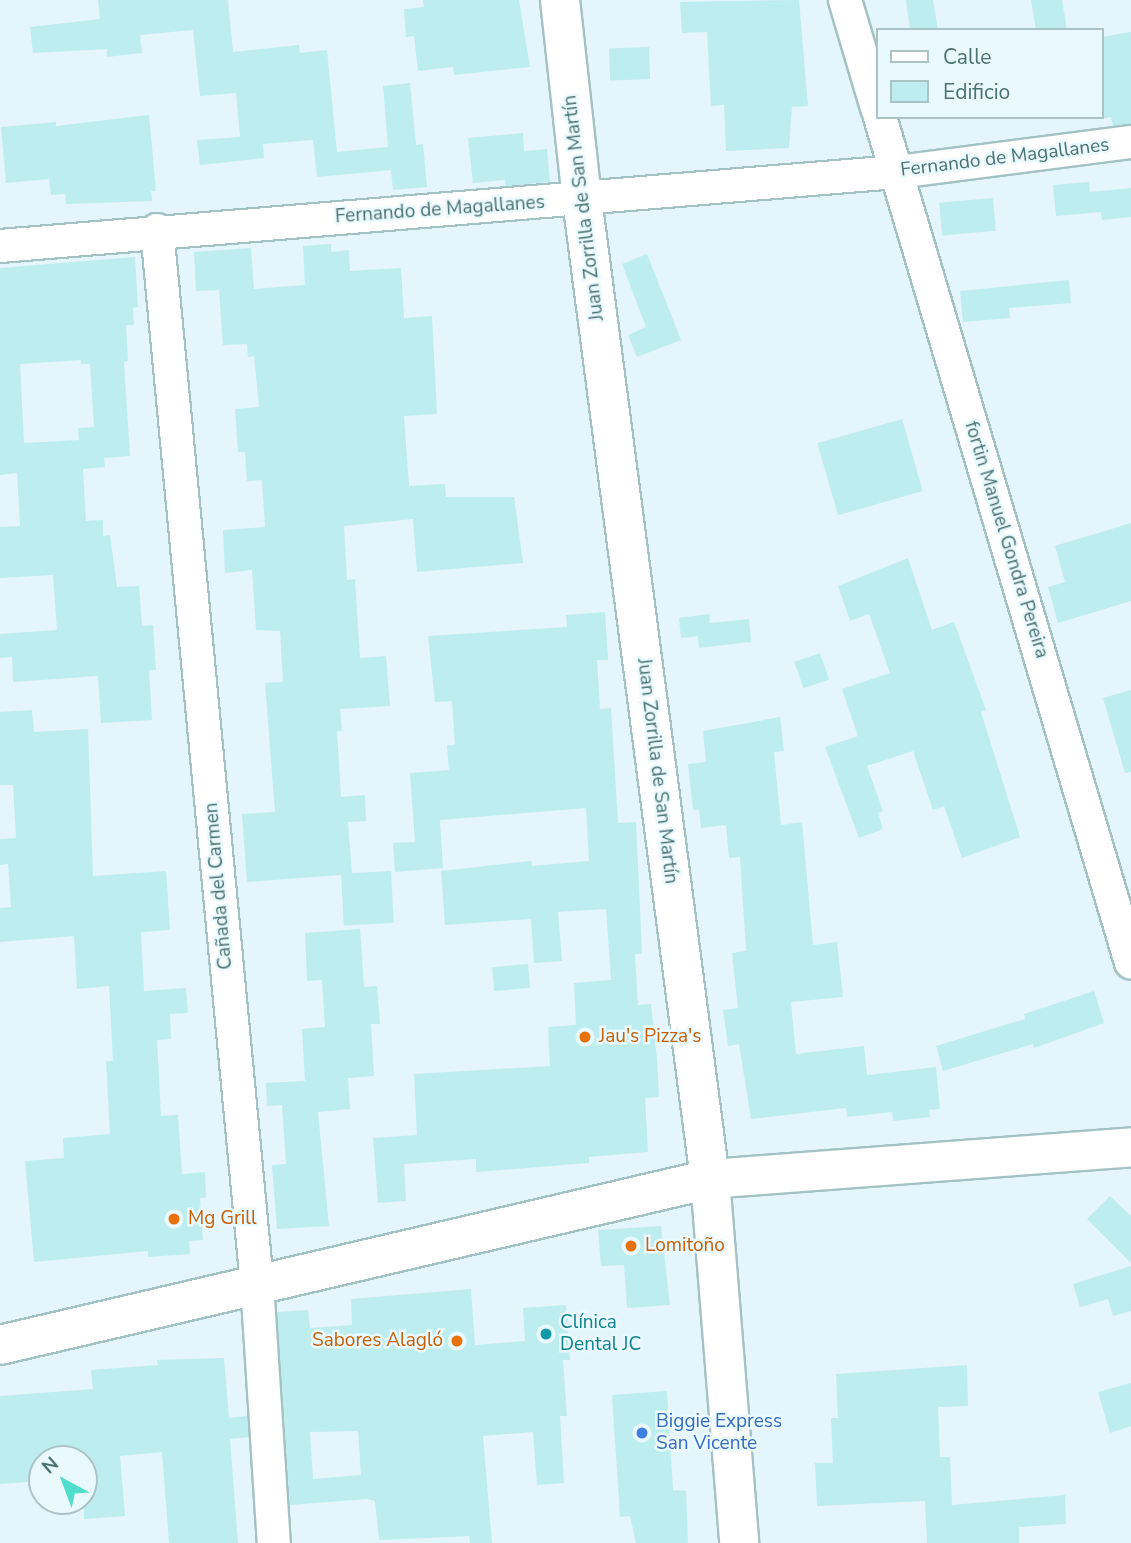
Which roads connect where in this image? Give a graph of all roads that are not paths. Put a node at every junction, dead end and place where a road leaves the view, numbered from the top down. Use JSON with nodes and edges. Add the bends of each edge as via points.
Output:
{"nodes":[{"id":1,"x":560,"y":0,"type":"edge"},
{"id":2,"x":845,"y":0,"type":"edge"},
{"id":3,"x":876,"y":105,"type":"edge"},
{"id":4,"x":881,"y":119,"type":"edge"},
{"id":5,"x":1131,"y":142,"type":"edge"},
{"id":6,"x":897,"y":172,"type":"junction"},
{"id":7,"x":582,"y":199,"type":"junction"},
{"id":8,"x":157,"y":230,"type":"junction"},
{"id":9,"x":0,"y":246,"type":"edge"},
{"id":10,"x":1131,"y":963,"type":"edge"},
{"id":11,"x":1131,"y":1147,"type":"edge"},
{"id":12,"x":710,"y":1179,"type":"junction"},
{"id":13,"x":257,"y":1283,"type":"junction"},
{"id":14,"x":0,"y":1345,"type":"edge"},
{"id":15,"x":274,"y":1543,"type":"edge"},
{"id":16,"x":739,"y":1543,"type":"edge"}],
"edges":[{"from":1,"to":7,"type":"street","name":"Juan Zorrilla de San Martín"},
{"from":2,"to":3,"type":"street"},
{"from":4,"to":6,"type":"street","name":"fortin Manuel Gondra Pereira"},
{"from":5,"to":6,"type":"street","name":"Fernando de Magallanes"},
{"from":6,"to":7,"type":"street","name":"Fernando de Magallanes"},
{"from":6,"to":10,"type":"street","name":"fortin Manuel Gondra Pereira"},
{"from":7,"to":8,"type":"street","name":"Fernando de Magallanes"},
{"from":7,"to":12,"type":"street","name":"Juan Zorrilla de San Martín"},
{"from":8,"to":9,"type":"street","name":"Fernando de Magallanes"},
{"from":8,"to":13,"type":"street","name":"Cañada del Carmen"},
{"from":11,"to":12,"type":"street"},
{"from":12,"to":13,"type":"street"},
{"from":12,"to":16,"type":"street","name":"Juan Zorrilla de San Martín"},
{"from":13,"to":14,"type":"street"},
{"from":13,"to":15,"type":"street","name":"Cañada del Carmen"}]}
